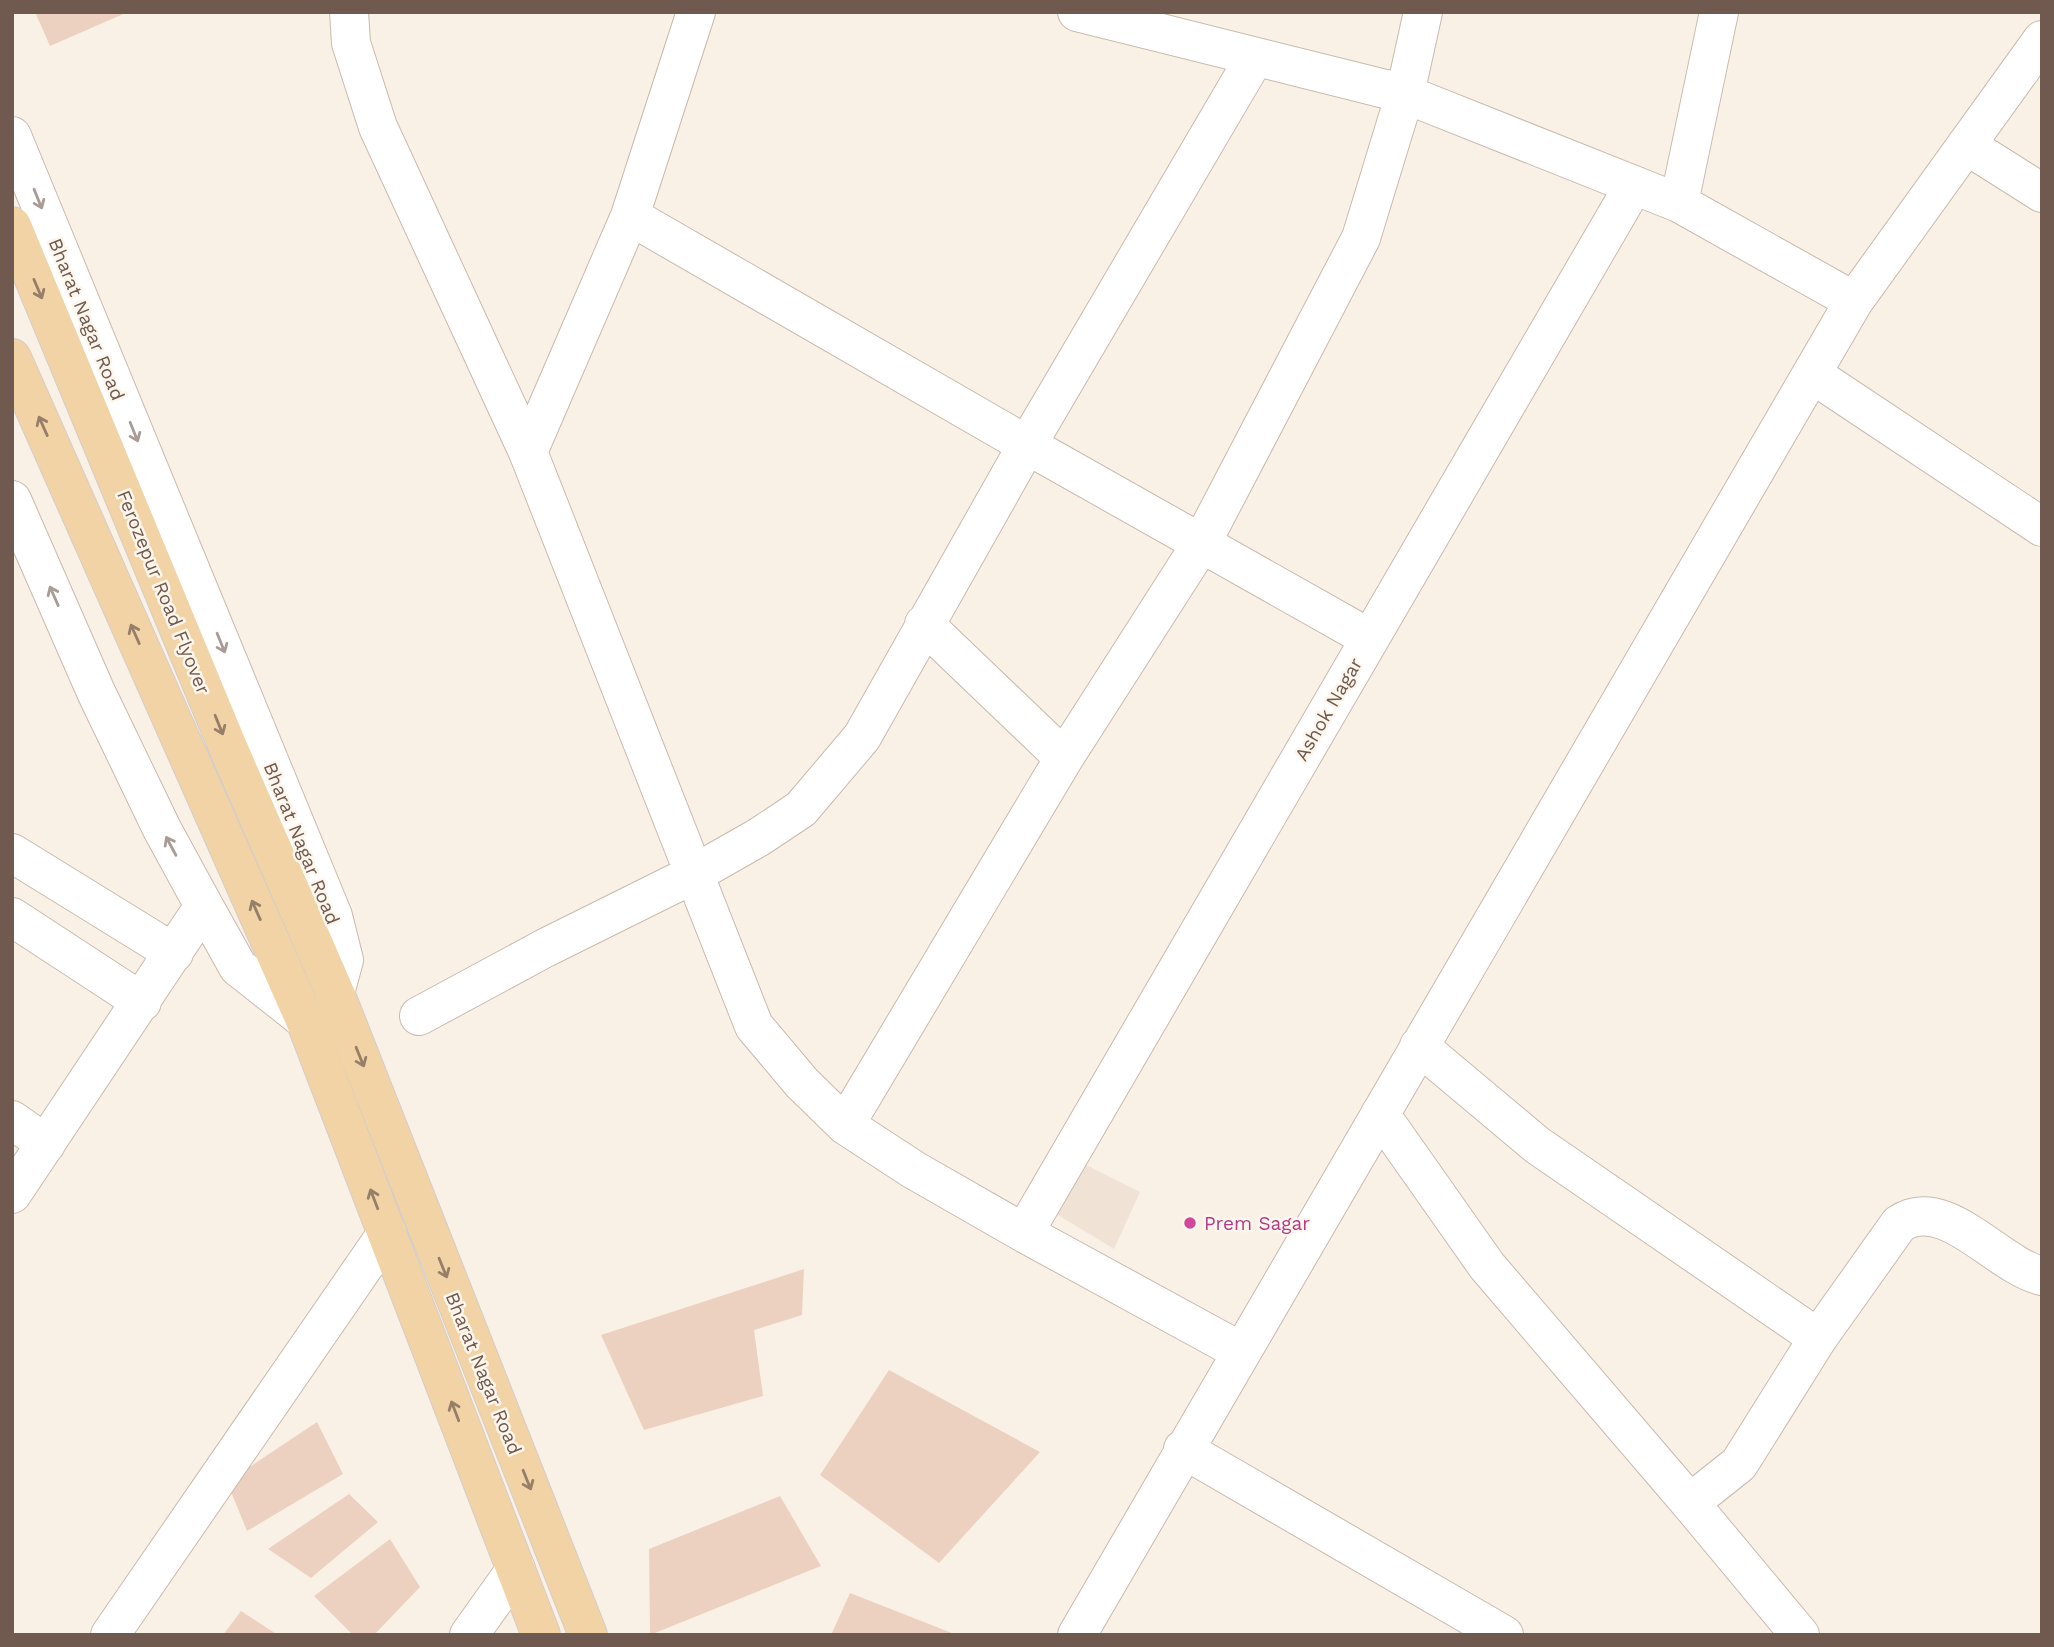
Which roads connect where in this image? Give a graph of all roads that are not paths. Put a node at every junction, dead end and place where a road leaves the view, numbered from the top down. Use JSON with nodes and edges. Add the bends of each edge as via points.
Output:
{"nodes":[{"id":1,"x":349,"y":12,"type":"edge"},
{"id":2,"x":696,"y":12,"type":"edge"},
{"id":3,"x":1077,"y":12,"type":"edge"},
{"id":4,"x":1423,"y":12,"type":"edge"},
{"id":5,"x":1719,"y":12,"type":"edge"},
{"id":6,"x":1153,"y":22,"type":"edge"},
{"id":7,"x":2042,"y":40,"type":"edge"},
{"id":8,"x":1255,"y":57,"type":"junction"},
{"id":9,"x":1405,"y":94,"type":"junction"},
{"id":10,"x":12,"y":136,"type":"edge"},
{"id":11,"x":1966,"y":145,"type":"junction"},
{"id":12,"x":1634,"y":185,"type":"junction"},
{"id":13,"x":2042,"y":193,"type":"edge"},
{"id":14,"x":1679,"y":203,"type":"junction"},
{"id":15,"x":630,"y":216,"type":"junction"},
{"id":16,"x":12,"y":226,"type":"edge"},
{"id":17,"x":1854,"y":301,"type":"junction"},
{"id":18,"x":12,"y":358,"type":"edge"},
{"id":19,"x":1812,"y":374,"type":"junction"},
{"id":20,"x":1027,"y":445,"type":"junction"},
{"id":21,"x":528,"y":452,"type":"junction"},
{"id":22,"x":12,"y":500,"type":"edge"},
{"id":23,"x":2042,"y":527,"type":"edge"},
{"id":24,"x":1201,"y":544,"type":"junction"},
{"id":25,"x":924,"y":624,"type":"junction"},
{"id":26,"x":1369,"y":638,"type":"junction"},
{"id":27,"x":1064,"y":758,"type":"junction"},
{"id":28,"x":12,"y":853,"type":"edge"},
{"id":29,"x":694,"y":874,"type":"junction"},
{"id":30,"x":204,"y":906,"type":"junction"},
{"id":31,"x":12,"y":917,"type":"edge"},
{"id":32,"x":174,"y":953,"type":"junction"},
{"id":33,"x":301,"y":965,"type":"junction"},
{"id":34,"x":335,"y":993,"type":"junction"},
{"id":35,"x":142,"y":1002,"type":"junction"},
{"id":36,"x":419,"y":1016,"type":"dead end"},
{"id":37,"x":305,"y":1020,"type":"junction"},
{"id":38,"x":1419,"y":1046,"type":"junction"},
{"id":39,"x":1380,"y":1115,"type":"junction"},
{"id":40,"x":12,"y":1120,"type":"edge"},
{"id":41,"x":845,"y":1125,"type":"junction"},
{"id":42,"x":46,"y":1144,"type":"junction"},
{"id":43,"x":12,"y":1194,"type":"edge"},
{"id":44,"x":387,"y":1233,"type":"junction"},
{"id":45,"x":1024,"y":1233,"type":"junction"},
{"id":46,"x":2042,"y":1276,"type":"edge"},
{"id":47,"x":1818,"y":1338,"type":"junction"},
{"id":48,"x":1240,"y":1351,"type":"junction"},
{"id":49,"x":1184,"y":1449,"type":"junction"},
{"id":50,"x":1690,"y":1503,"type":"junction"},
{"id":51,"x":516,"y":1569,"type":"junction"},
{"id":52,"x":110,"y":1635,"type":"edge"},
{"id":53,"x":470,"y":1635,"type":"edge"},
{"id":54,"x":541,"y":1635,"type":"edge"},
{"id":55,"x":587,"y":1635,"type":"edge"},
{"id":56,"x":1077,"y":1635,"type":"edge"},
{"id":57,"x":1504,"y":1635,"type":"edge"},
{"id":58,"x":1800,"y":1635,"type":"edge"}],
"edges":[{"from":1,"to":21,"type":"street","via":[[351,43],[378,127]]},
{"from":2,"to":15,"type":"street"},
{"from":3,"to":6,"type":"street"},
{"from":4,"to":9,"type":"street"},
{"from":5,"to":14,"type":"street"},
{"from":6,"to":8,"type":"street"},
{"from":7,"to":11,"type":"street"},
{"from":8,"to":9,"type":"street"},
{"from":8,"to":20,"type":"street"},
{"from":9,"to":12,"type":"street"},
{"from":9,"to":24,"type":"street","via":[[1361,238]]},
{"from":10,"to":34,"type":"street","name":"Bharat Nagar Road","one_way":true,"via":[[333,916],[344,960]]},
{"from":11,"to":13,"type":"street"},
{"from":11,"to":17,"type":"street"},
{"from":12,"to":14,"type":"street"},
{"from":12,"to":26,"type":"street","name":"Ashok Nagar"},
{"from":14,"to":17,"type":"street"},
{"from":15,"to":20,"type":"street"},
{"from":15,"to":21,"type":"street"},
{"from":16,"to":33,"type":"main road","name":"Ferozepur Road Flyover","one_way":true},
{"from":17,"to":19,"type":"street"},
{"from":33,"to":18,"type":"main road","name":"Ferozepur Road Flyover","one_way":true},
{"from":19,"to":23,"type":"street"},
{"from":19,"to":38,"type":"street"},
{"from":20,"to":24,"type":"street"},
{"from":20,"to":25,"type":"street"},
{"from":21,"to":29,"type":"street"},
{"from":30,"to":22,"type":"street","one_way":true,"via":[[96,692]]},
{"from":24,"to":26,"type":"street"},
{"from":24,"to":27,"type":"street"},
{"from":25,"to":27,"type":"street"},
{"from":25,"to":29,"type":"street","via":[[862,737],[824,784],[801,809]]},
{"from":26,"to":45,"type":"street","name":"Ashok Nagar"},
{"from":27,"to":41,"type":"street"},
{"from":28,"to":32,"type":"street"},
{"from":29,"to":36,"type":"street"},
{"from":29,"to":41,"type":"street","via":[[754,1026]]},
{"from":30,"to":32,"type":"street"},
{"from":30,"to":37,"type":"street","via":[[238,967]]},
{"from":31,"to":35,"type":"street"},
{"from":32,"to":35,"type":"street"},
{"from":33,"to":34,"type":"main road"},
{"from":33,"to":37,"type":"main road","name":"Bharat Nagar Road"},
{"from":34,"to":55,"type":"main road","name":"Bharat Nagar Road","one_way":true},
{"from":35,"to":42,"type":"street"},
{"from":44,"to":37,"type":"main road","name":"Bharat Nagar Road","one_way":true},
{"from":38,"to":39,"type":"street"},
{"from":38,"to":47,"type":"street","via":[[1537,1145]]},
{"from":39,"to":48,"type":"street"},
{"from":39,"to":50,"type":"street","via":[[1487,1266]]},
{"from":40,"to":42,"type":"street"},
{"from":41,"to":45,"type":"street"},
{"from":42,"to":43,"type":"street"},
{"from":51,"to":44,"type":"main road","name":"Bharat Nagar Road","one_way":true},
{"from":44,"to":52,"type":"street"},
{"from":45,"to":48,"type":"street"},
{"from":46,"to":47,"type":"street","via":[[2010,1263],[1953,1224],[1936,1217],[1910,1217],[1899,1224]]},
{"from":47,"to":50,"type":"street","via":[[1739,1464]]},
{"from":48,"to":49,"type":"street"},
{"from":49,"to":56,"type":"street"},
{"from":49,"to":57,"type":"street"},
{"from":50,"to":58,"type":"street"},
{"from":51,"to":53,"type":"street"},
{"from":51,"to":54,"type":"main road","name":"Bharat Nagar Road"}]}
